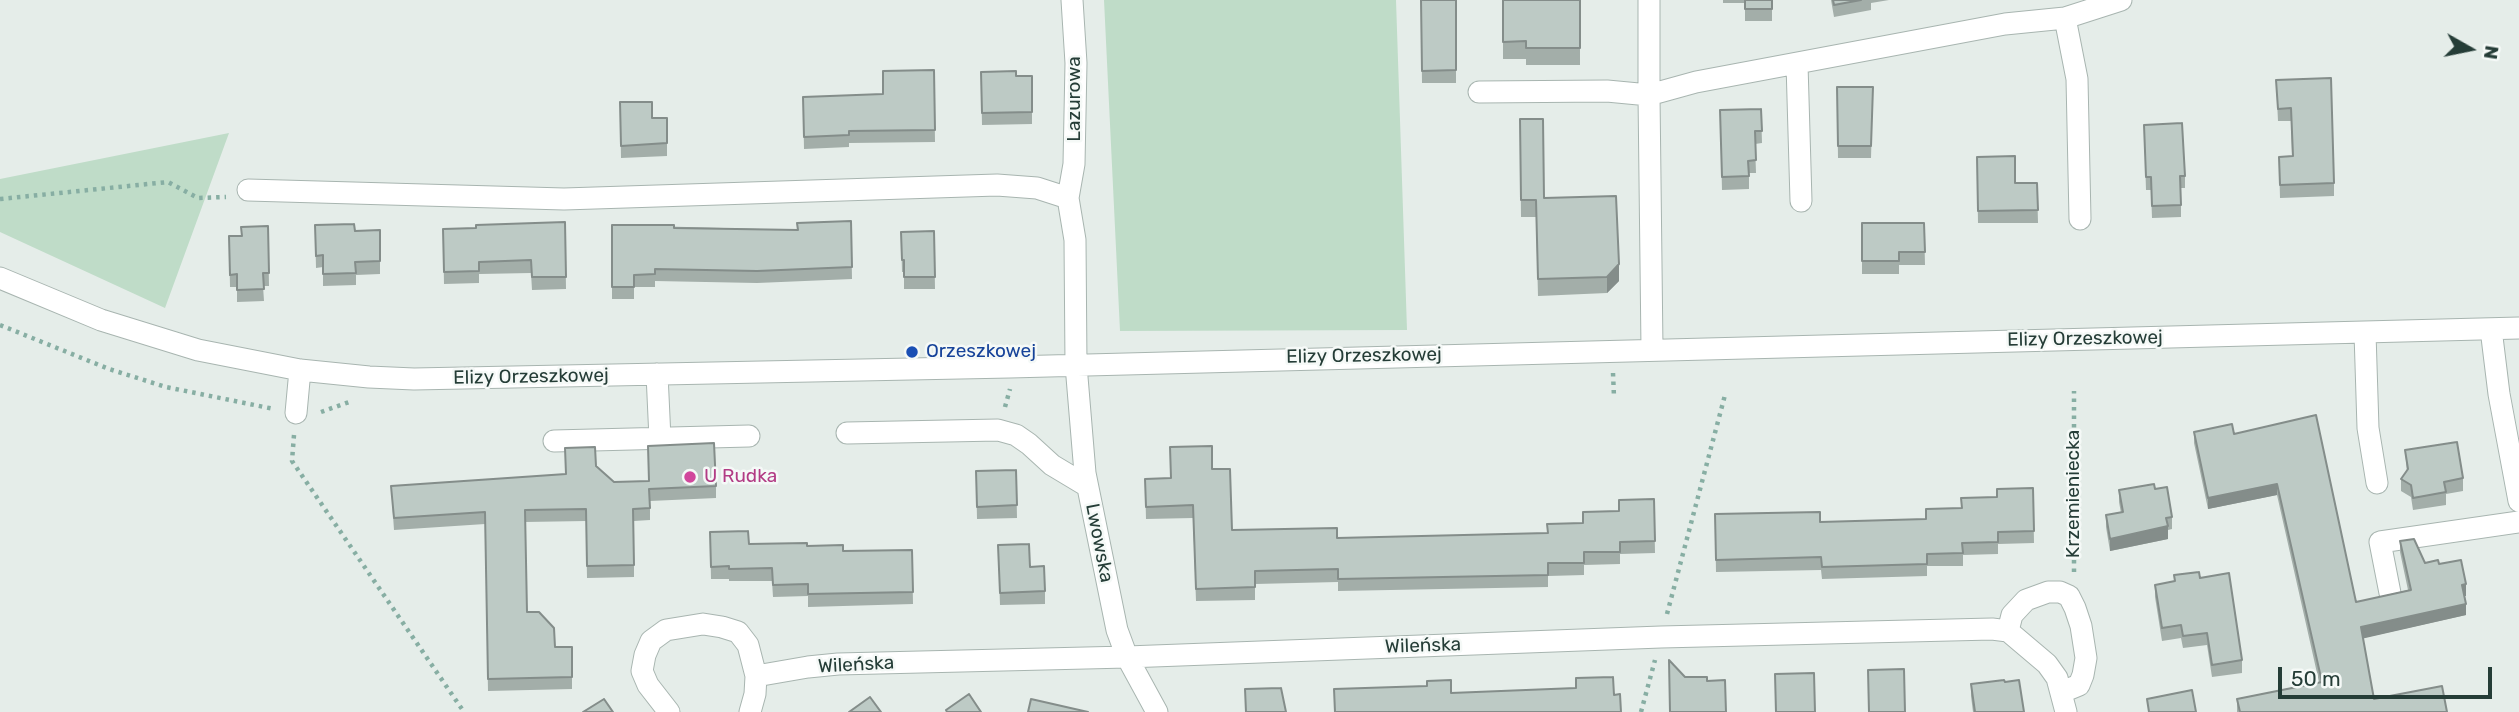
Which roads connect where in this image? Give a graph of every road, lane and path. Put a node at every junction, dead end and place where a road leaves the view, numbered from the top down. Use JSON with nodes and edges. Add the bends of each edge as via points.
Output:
{"nodes":[{"id":1,"x":1072,"y":0,"type":"edge"},
{"id":2,"x":1649,"y":0,"type":"edge"},
{"id":3,"x":2120,"y":0,"type":"edge"},
{"id":4,"x":2065,"y":18,"type":"junction"},
{"id":5,"x":1797,"y":64,"type":"junction"},
{"id":6,"x":1479,"y":92,"type":"dead end"},
{"id":7,"x":1649,"y":95,"type":"junction"},
{"id":8,"x":248,"y":190,"type":"joint"},
{"id":9,"x":1068,"y":198,"type":"junction"},
{"id":10,"x":0,"y":199,"type":"edge"},
{"id":11,"x":1801,"y":201,"type":"dead end"},
{"id":12,"x":2080,"y":219,"type":"dead end"},
{"id":13,"x":0,"y":278,"type":"edge"},
{"id":14,"x":0,"y":325,"type":"edge"},
{"id":15,"x":2519,"y":328,"type":"edge"},
{"id":16,"x":2491,"y":329,"type":"junction"},
{"id":17,"x":2365,"y":333,"type":"junction"},
{"id":18,"x":1652,"y":349,"type":"junction"},
{"id":19,"x":1076,"y":365,"type":"junction"},
{"id":20,"x":300,"y":370,"type":"junction"},
{"id":21,"x":657,"y":374,"type":"junction"},
{"id":22,"x":2074,"y":391,"type":"dead end"},
{"id":23,"x":1725,"y":395,"type":"dead end"},
{"id":24,"x":359,"y":398,"type":"dead end"},
{"id":25,"x":296,"y":413,"type":"junction"},
{"id":26,"x":847,"y":433,"type":"dead end"},
{"id":27,"x":749,"y":436,"type":"dead end"},
{"id":28,"x":660,"y":439,"type":"junction"},
{"id":29,"x":554,"y":442,"type":"dead end"},
{"id":30,"x":2377,"y":483,"type":"dead end"},
{"id":31,"x":1087,"y":486,"type":"junction"},
{"id":32,"x":2519,"y":500,"type":"edge"},
{"id":33,"x":2519,"y":522,"type":"edge"},
{"id":34,"x":2390,"y":593,"type":"edge"},
{"id":35,"x":2068,"y":596,"type":"junction"},
{"id":36,"x":2008,"y":631,"type":"junction"},
{"id":37,"x":1661,"y":637,"type":"junction"},
{"id":38,"x":1127,"y":657,"type":"junction"},
{"id":39,"x":756,"y":676,"type":"junction"},
{"id":40,"x":2064,"y":702,"type":"edge"},
{"id":41,"x":464,"y":712,"type":"edge"},
{"id":42,"x":668,"y":712,"type":"edge"},
{"id":43,"x":750,"y":712,"type":"edge"},
{"id":44,"x":1157,"y":712,"type":"edge"},
{"id":45,"x":1641,"y":712,"type":"edge"}],
"edges":[{"from":1,"to":9,"type":"street","name":"Lazurowa","via":[[1076,63]]},
{"from":2,"to":7,"type":"street"},
{"from":3,"to":4,"type":"street"},
{"from":4,"to":5,"type":"street","via":[[2005,24]]},
{"from":4,"to":12,"type":"street","via":[[2077,79]]},
{"from":5,"to":7,"type":"street"},
{"from":5,"to":11,"type":"street"},
{"from":6,"to":7,"type":"street"},
{"from":7,"to":18,"type":"street"},
{"from":8,"to":9,"type":"street","via":[[564,198],[997,184],[1037,188]]},
{"from":8,"to":10,"type":"path","via":[[198,198],[168,182]]},
{"from":9,"to":19,"type":"street","via":[[1075,240]]},
{"from":13,"to":20,"type":"street","name":"Elizy Orzeszkowej","via":[[101,320],[198,351]]},
{"from":14,"to":25,"type":"path","via":[[166,387]]},
{"from":15,"to":16,"type":"street","name":"Elizy Orzeszkowej"},
{"from":16,"to":17,"type":"street","name":"Elizy Orzeszkowej"},
{"from":16,"to":32,"type":"street","via":[[2498,394]]},
{"from":17,"to":18,"type":"street","name":"Elizy Orzeszkowej"},
{"from":17,"to":30,"type":"street","via":[[2368,428]]},
{"from":18,"to":19,"type":"street","name":"Elizy Orzeszkowej"},
{"from":19,"to":21,"type":"street","name":"Elizy Orzeszkowej"},
{"from":19,"to":31,"type":"street","name":"Lwowska"},
{"from":20,"to":21,"type":"street","name":"Elizy Orzeszkowej","via":[[414,379]]},
{"from":20,"to":25,"type":"street"},
{"from":21,"to":28,"type":"street"},
{"from":22,"to":35,"type":"path","name":"Krzemieniecka","via":[[2074,570]]},
{"from":23,"to":37,"type":"path"},
{"from":24,"to":25,"type":"path","via":[[315,414]]},
{"from":25,"to":41,"type":"path","via":[[292,461]]},
{"from":26,"to":31,"type":"street","via":[[998,430],[1016,435]]},
{"from":27,"to":28,"type":"street"},
{"from":28,"to":29,"type":"street"},
{"from":31,"to":38,"type":"street","name":"Lwowska","via":[[1117,630]]},
{"from":33,"to":34,"type":"street","via":[[2380,541]]},
{"from":35,"to":36,"type":"street","via":[[2048,592],[2026,600],[2012,615]]},
{"from":35,"to":40,"type":"street","via":[[2081,626],[2086,658],[2079,685]]},
{"from":36,"to":37,"type":"street","name":"Wileńska"},
{"from":36,"to":40,"type":"street","via":[[2047,664]]},
{"from":37,"to":38,"type":"street","name":"Wileńska"},
{"from":37,"to":45,"type":"path"},
{"from":38,"to":39,"type":"street","name":"Wileńska","via":[[838,664]]},
{"from":38,"to":44,"type":"street","name":"Lwowska"},
{"from":39,"to":42,"type":"street","via":[[748,645],[738,632],[703,624],[666,630],[651,641],[642,671]]},
{"from":39,"to":43,"type":"street"}]}
